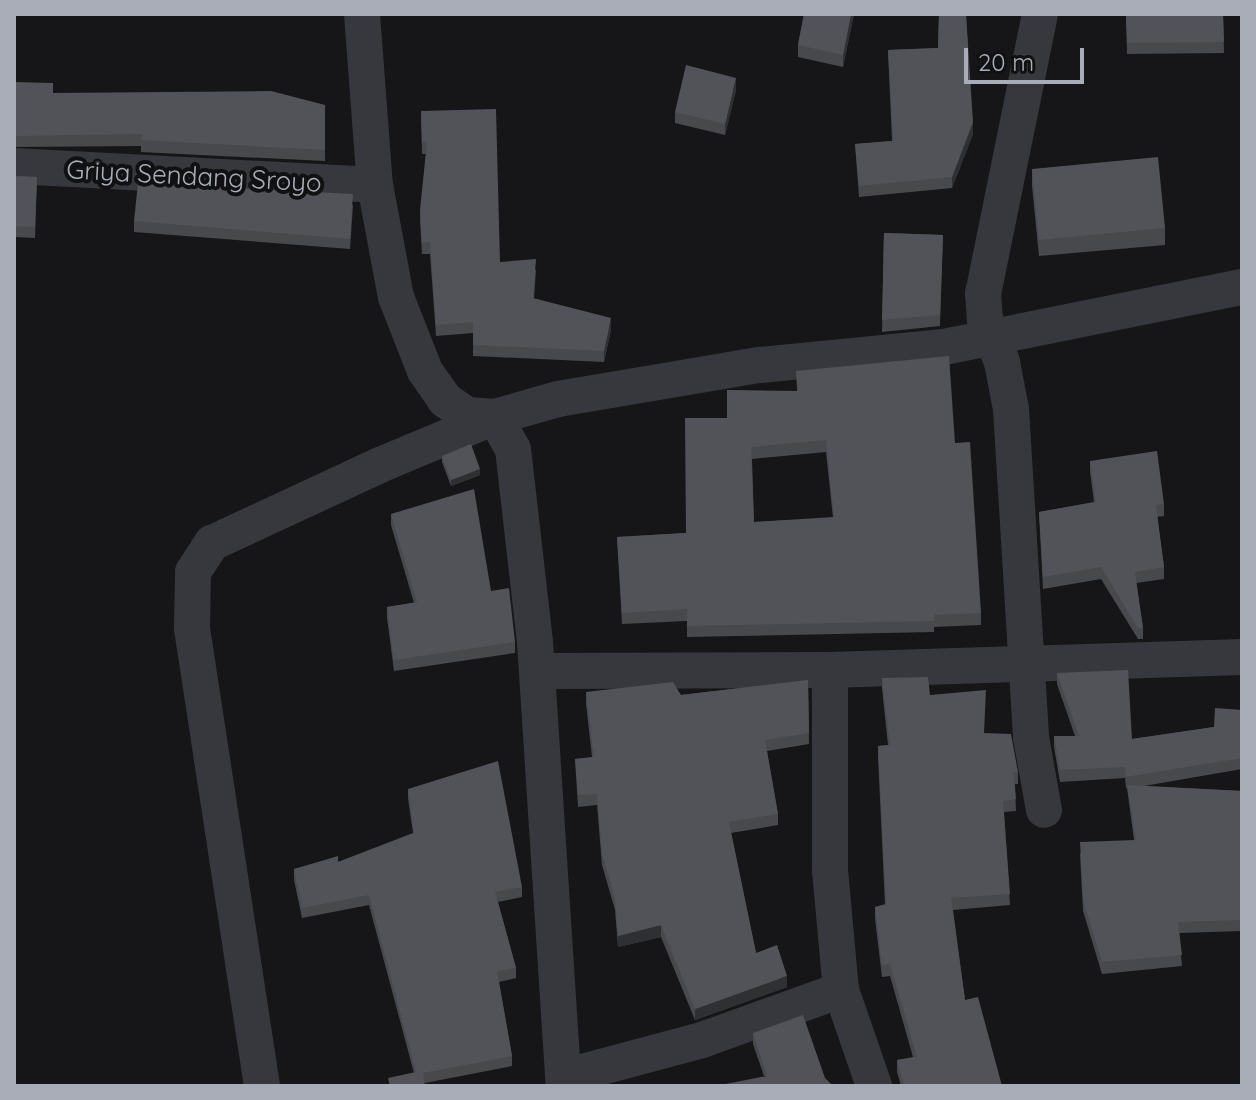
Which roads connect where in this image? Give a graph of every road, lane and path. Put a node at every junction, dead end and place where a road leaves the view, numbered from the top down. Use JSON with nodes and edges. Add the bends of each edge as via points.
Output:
{"nodes":[{"id":1,"x":362,"y":14,"type":"edge"},
{"id":2,"x":1040,"y":14,"type":"edge"},
{"id":3,"x":14,"y":166,"type":"edge"},
{"id":4,"x":375,"y":185,"type":"junction"},
{"id":5,"x":1242,"y":287,"type":"edge"},
{"id":6,"x":990,"y":338,"type":"junction"},
{"id":7,"x":495,"y":417,"type":"junction"},
{"id":8,"x":1242,"y":657,"type":"edge"},
{"id":9,"x":1028,"y":660,"type":"junction"},
{"id":10,"x":830,"y":670,"type":"junction"},
{"id":11,"x":537,"y":671,"type":"junction"},
{"id":12,"x":1044,"y":810,"type":"dead end"},
{"id":13,"x":841,"y":990,"type":"junction"},
{"id":14,"x":564,"y":1082,"type":"edge"},
{"id":15,"x":262,"y":1086,"type":"edge"},
{"id":16,"x":874,"y":1086,"type":"edge"}],
"edges":[{"from":1,"to":4,"type":"street"},
{"from":2,"to":6,"type":"street","via":[[983,293]]},
{"from":3,"to":4,"type":"street","name":"Griya Sendang Sroyo"},
{"from":4,"to":7,"type":"street","via":[[396,297],[425,371],[445,400],[467,415]]},
{"from":5,"to":6,"type":"street"},
{"from":6,"to":7,"type":"street","via":[[647,381]]},
{"from":6,"to":9,"type":"street","via":[[1002,362],[1011,409]]},
{"from":7,"to":11,"type":"street","via":[[513,449]]},
{"from":7,"to":15,"type":"street","via":[[212,543],[193,572],[192,629],[200,704]]},
{"from":8,"to":9,"type":"street"},
{"from":9,"to":10,"type":"street"},
{"from":9,"to":12,"type":"street","via":[[1031,737]]},
{"from":10,"to":11,"type":"street"},
{"from":10,"to":13,"type":"street","via":[[830,870]]},
{"from":11,"to":14,"type":"street"},
{"from":13,"to":14,"type":"street"},
{"from":13,"to":16,"type":"street"}]}
